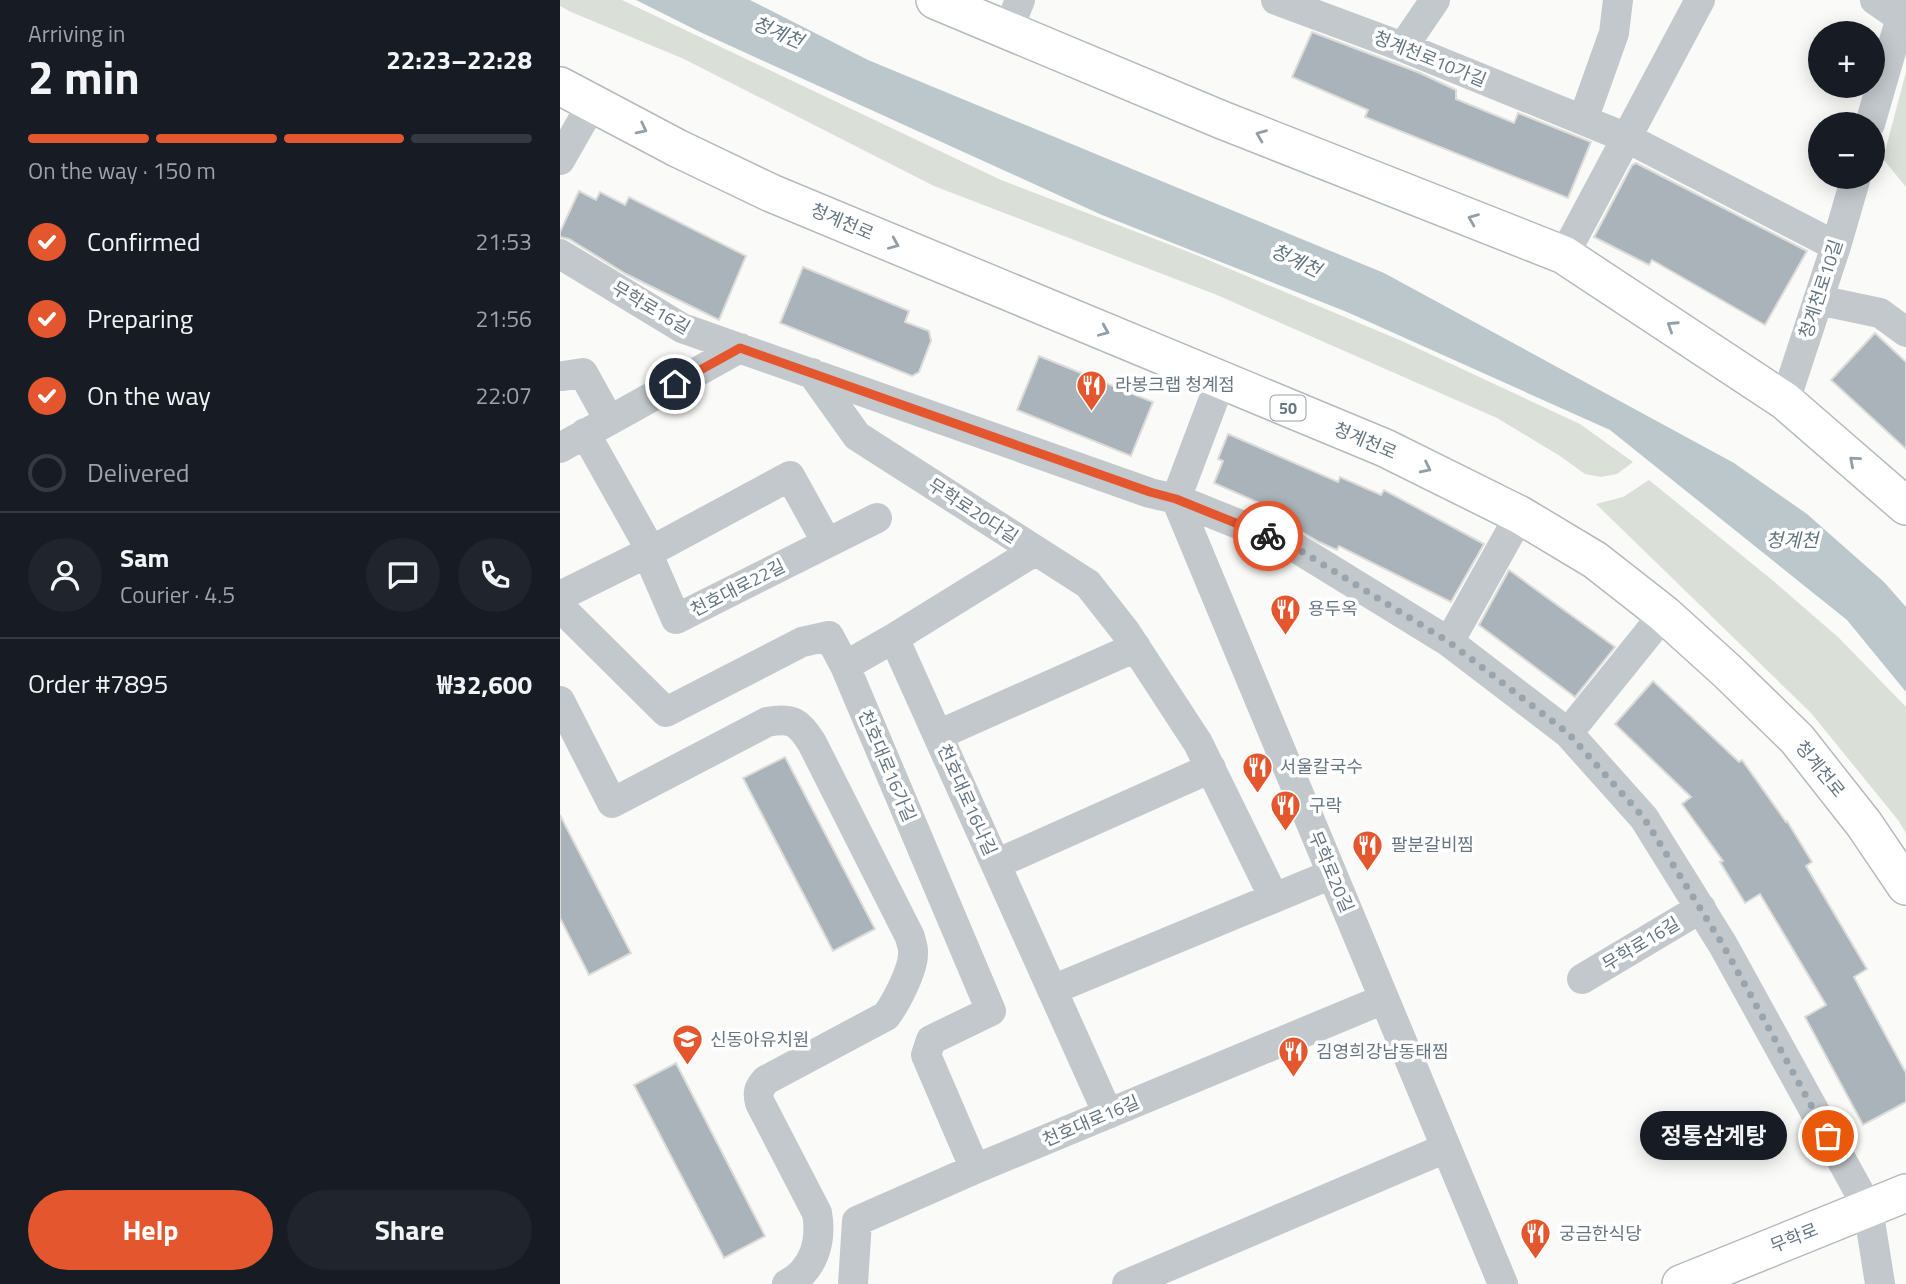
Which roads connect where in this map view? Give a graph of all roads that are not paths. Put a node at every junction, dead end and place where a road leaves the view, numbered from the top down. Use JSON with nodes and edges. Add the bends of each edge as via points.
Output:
{"nodes":[{"id":1,"x":935,"y":0,"type":"edge"},
{"id":2,"x":1276,"y":0,"type":"edge"},
{"id":3,"x":1434,"y":0,"type":"edge"},
{"id":4,"x":1618,"y":0,"type":"edge"},
{"id":5,"x":1700,"y":0,"type":"edge"},
{"id":6,"x":1875,"y":0,"type":"edge"},
{"id":7,"x":1903,"y":9,"type":"edge"},
{"id":8,"x":1014,"y":15,"type":"edge"},
{"id":9,"x":1404,"y":47,"type":"junction"},
{"id":10,"x":560,"y":86,"type":"edge"},
{"id":11,"x":592,"y":104,"type":"junction"},
{"id":12,"x":1873,"y":112,"type":"edge"},
{"id":13,"x":1583,"y":120,"type":"junction"},
{"id":14,"x":1627,"y":138,"type":"junction"},
{"id":15,"x":560,"y":160,"type":"edge"},
{"id":16,"x":1853,"y":189,"type":"edge"},
{"id":17,"x":1836,"y":246,"type":"junction"},
{"id":18,"x":560,"y":254,"type":"edge"},
{"id":19,"x":1564,"y":255,"type":"junction"},
{"id":20,"x":1818,"y":300,"type":"junction"},
{"id":21,"x":1906,"y":332,"type":"edge"},
{"id":22,"x":740,"y":348,"type":"junction"},
{"id":23,"x":811,"y":373,"type":"junction"},
{"id":24,"x":563,"y":376,"type":"dead end"},
{"id":25,"x":1220,"y":380,"type":"junction"},
{"id":26,"x":1785,"y":401,"type":"junction"},
{"id":27,"x":585,"y":434,"type":"edge"},
{"id":28,"x":1176,"y":499,"type":"junction"},
{"id":29,"x":1906,"y":506,"type":"edge"},
{"id":30,"x":1520,"y":515,"type":"junction"},
{"id":31,"x":877,"y":518,"type":"dead end"},
{"id":32,"x":827,"y":543,"type":"junction"},
{"id":33,"x":1035,"y":551,"type":"junction"},
{"id":34,"x":649,"y":552,"type":"junction"},
{"id":35,"x":560,"y":596,"type":"edge"},
{"id":36,"x":560,"y":607,"type":"edge"},
{"id":37,"x":1664,"y":614,"type":"junction"},
{"id":38,"x":894,"y":638,"type":"junction"},
{"id":39,"x":1449,"y":642,"type":"junction"},
{"id":40,"x":1136,"y":647,"type":"junction"},
{"id":41,"x":845,"y":666,"type":"junction"},
{"id":42,"x":560,"y":701,"type":"edge"},
{"id":43,"x":1568,"y":733,"type":"junction"},
{"id":44,"x":938,"y":735,"type":"junction"},
{"id":45,"x":1211,"y":768,"type":"junction"},
{"id":46,"x":996,"y":864,"type":"junction"},
{"id":47,"x":1332,"y":874,"type":"junction"},
{"id":48,"x":1906,"y":886,"type":"edge"},
{"id":49,"x":1274,"y":898,"type":"junction"},
{"id":50,"x":1701,"y":908,"type":"junction"},
{"id":51,"x":1582,"y":979,"type":"dead end"},
{"id":52,"x":1052,"y":990,"type":"junction"},
{"id":53,"x":1384,"y":999,"type":"junction"},
{"id":54,"x":1108,"y":1114,"type":"junction"},
{"id":55,"x":1446,"y":1148,"type":"junction"},
{"id":56,"x":975,"y":1169,"type":"junction"},
{"id":57,"x":1906,"y":1193,"type":"edge"},
{"id":58,"x":1868,"y":1208,"type":"junction"},
{"id":59,"x":787,"y":1284,"type":"edge"},
{"id":60,"x":853,"y":1284,"type":"edge"},
{"id":61,"x":1127,"y":1284,"type":"edge"},
{"id":62,"x":1503,"y":1284,"type":"edge"},
{"id":63,"x":1681,"y":1284,"type":"edge"},
{"id":64,"x":1880,"y":1284,"type":"edge"}],
"edges":[{"from":1,"to":8,"type":"main road"},
{"from":2,"to":9,"type":"street","name":"청계천로10가길"},
{"from":3,"to":9,"type":"street"},
{"from":4,"to":13,"type":"street","via":[[1614,33]]},
{"from":5,"to":14,"type":"street"},
{"from":6,"to":7,"type":"street"},
{"from":7,"to":12,"type":"street"},
{"from":19,"to":8,"type":"main road","one_way":true,"via":[[1210,115]]},
{"from":9,"to":13,"type":"street","name":"청계천로10가길"},
{"from":10,"to":11,"type":"main road","name":"청계천로","number":"50"},
{"from":11,"to":15,"type":"street"},
{"from":11,"to":25,"type":"main road","name":"청계천로","number":"50","one_way":true,"via":[[771,193]]},
{"from":13,"to":14,"type":"street","name":"청계천로10가길"},
{"from":14,"to":17,"type":"street","name":"청계천로10가길"},
{"from":14,"to":19,"type":"street"},
{"from":16,"to":17,"type":"street","name":"청계천로10길"},
{"from":17,"to":20,"type":"street","name":"청계천로10길"},
{"from":18,"to":22,"type":"street","name":"무학로16길","via":[[681,328]]},
{"from":26,"to":19,"type":"main road","one_way":true},
{"from":20,"to":21,"type":"street","via":[[1881,313]]},
{"from":20,"to":26,"type":"street","name":"청계천로10길"},
{"from":22,"to":23,"type":"street","name":"무학로16길"},
{"from":22,"to":27,"type":"street"},
{"from":23,"to":28,"type":"street","name":"무학로16길"},
{"from":23,"to":33,"type":"street","name":"무학로20다길","via":[[857,436]]},
{"from":24,"to":27,"type":"street","name":"천호대로22길","via":[[583,373]]},
{"from":25,"to":28,"type":"street"},
{"from":25,"to":30,"type":"main road","name":"청계천로","number":"50","one_way":true,"via":[[1385,448]]},
{"from":29,"to":26,"type":"main road","one_way":true},
{"from":27,"to":34,"type":"street","name":"천호대로22길"},
{"from":28,"to":39,"type":"street","name":"무학로16길","via":[[1293,546]]},
{"from":28,"to":47,"type":"street","name":"무학로20길"},
{"from":30,"to":37,"type":"main road","name":"청계천로","number":"50","via":[[1595,560]]},
{"from":30,"to":39,"type":"street"},
{"from":31,"to":32,"type":"street","name":"천호대로22길"},
{"from":32,"to":34,"type":"street","via":[[790,476]]},
{"from":32,"to":34,"type":"street","name":"천호대로22길","via":[[676,619]]},
{"from":33,"to":38,"type":"street"},
{"from":33,"to":40,"type":"street","name":"무학로20다길","via":[[1088,584]]},
{"from":34,"to":35,"type":"street"},
{"from":36,"to":41,"type":"street","name":"천호대로16가길","via":[[666,712],[802,642],[830,636]]},
{"from":37,"to":43,"type":"street"},
{"from":37,"to":48,"type":"main road","name":"청계천로","number":"50","via":[[1797,739]]},
{"from":38,"to":41,"type":"street"},
{"from":38,"to":44,"type":"street","name":"천호대로16나길"},
{"from":39,"to":43,"type":"street","name":"무학로16길"},
{"from":40,"to":44,"type":"street"},
{"from":40,"to":45,"type":"street","name":"무학로20다길"},
{"from":41,"to":56,"type":"street","name":"천호대로16가길","via":[[992,1011],[932,1040],[926,1055]]},
{"from":42,"to":59,"type":"street","via":[[612,803],[767,722],[796,723],[812,743],[910,937],[913,958],[886,1016],[766,1080],[759,1088],[760,1103],[820,1227],[816,1252],[803,1274]]},
{"from":43,"to":50,"type":"street","name":"무학로16길","via":[[1644,818]]},
{"from":44,"to":46,"type":"street","name":"천호대로16나길"},
{"from":45,"to":46,"type":"street"},
{"from":45,"to":49,"type":"street","name":"무학로20다길"},
{"from":46,"to":52,"type":"street","name":"천호대로16나길"},
{"from":47,"to":49,"type":"street"},
{"from":47,"to":53,"type":"street","name":"무학로20길"},
{"from":49,"to":52,"type":"street"},
{"from":50,"to":51,"type":"street","name":"무학로16길"},
{"from":50,"to":58,"type":"street","name":"무학로16길"},
{"from":52,"to":54,"type":"street","name":"천호대로16나길"},
{"from":53,"to":54,"type":"street","name":"천호대로16길"},
{"from":53,"to":55,"type":"street","name":"무학로20길"},
{"from":54,"to":56,"type":"street","name":"천호대로16길"},
{"from":55,"to":61,"type":"street"},
{"from":55,"to":62,"type":"street","name":"무학로20길"},
{"from":56,"to":60,"type":"street","name":"천호대로16길","via":[[857,1221]]},
{"from":57,"to":58,"type":"main road","name":"무학로"},
{"from":58,"to":63,"type":"main road","name":"무학로"},
{"from":58,"to":64,"type":"street","name":"무학로16길"}]}
